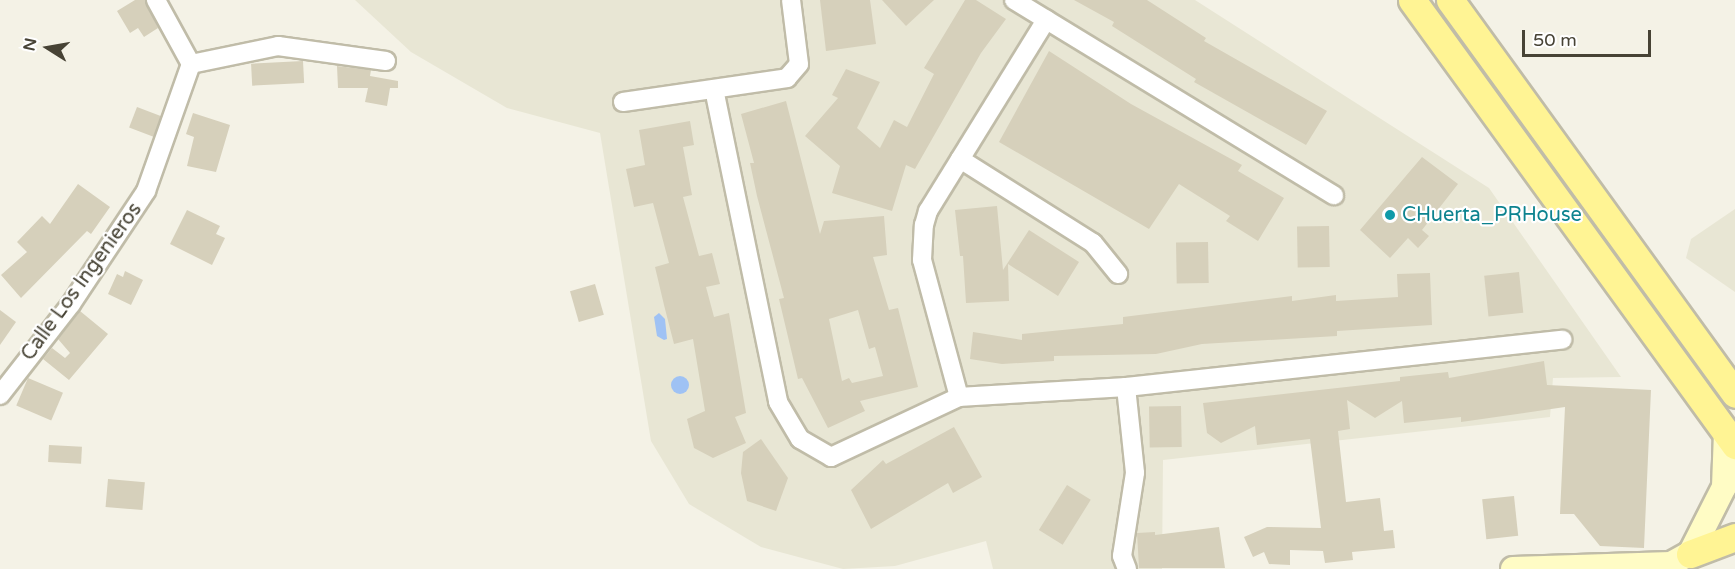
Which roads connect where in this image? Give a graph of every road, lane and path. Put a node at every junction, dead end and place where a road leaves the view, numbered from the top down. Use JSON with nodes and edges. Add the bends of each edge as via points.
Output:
{"nodes":[{"id":1,"x":156,"y":0,"type":"edge"},
{"id":2,"x":790,"y":0,"type":"edge"},
{"id":3,"x":1014,"y":0,"type":"edge"},
{"id":4,"x":1412,"y":0,"type":"edge"},
{"id":5,"x":1450,"y":0,"type":"edge"},
{"id":6,"x":1046,"y":20,"type":"junction"},
{"id":7,"x":386,"y":61,"type":"dead end"},
{"id":8,"x":191,"y":64,"type":"junction"},
{"id":9,"x":714,"y":89,"type":"junction"},
{"id":10,"x":623,"y":102,"type":"dead end"},
{"id":11,"x":960,"y":159,"type":"junction"},
{"id":12,"x":1334,"y":195,"type":"dead end"},
{"id":13,"x":1118,"y":274,"type":"dead end"},
{"id":14,"x":1562,"y":340,"type":"dead end"},
{"id":15,"x":1126,"y":387,"type":"junction"},
{"id":16,"x":1735,"y":394,"type":"edge"},
{"id":17,"x":0,"y":395,"type":"edge"},
{"id":18,"x":958,"y":397,"type":"junction"},
{"id":19,"x":1730,"y":439,"type":"edge"},
{"id":20,"x":1735,"y":527,"type":"edge"},
{"id":21,"x":1735,"y":537,"type":"edge"},
{"id":22,"x":1690,"y":554,"type":"junction"},
{"id":23,"x":1127,"y":569,"type":"edge"},
{"id":24,"x":1513,"y":569,"type":"edge"}],
"edges":[{"from":1,"to":8,"type":"street"},
{"from":2,"to":9,"type":"street","via":[[799,64],[787,78]]},
{"from":3,"to":6,"type":"street"},
{"from":4,"to":19,"type":"main road"},
{"from":5,"to":16,"type":"main road"},
{"from":6,"to":11,"type":"street"},
{"from":6,"to":12,"type":"street"},
{"from":7,"to":8,"type":"street","via":[[278,46]]},
{"from":8,"to":17,"type":"street","name":"Calle Los Ingenieros","via":[[146,191],[71,304]]},
{"from":9,"to":10,"type":"street"},
{"from":9,"to":18,"type":"street","via":[[777,402],[800,439],[831,457]]},
{"from":11,"to":13,"type":"street","via":[[1093,243]]},
{"from":11,"to":18,"type":"street","via":[[928,211],[921,244]]},
{"from":14,"to":15,"type":"street"},
{"from":15,"to":18,"type":"street"},
{"from":15,"to":23,"type":"street","via":[[1134,473],[1122,556]]},
{"from":19,"to":22,"type":"street","via":[[1724,488]]},
{"from":20,"to":22,"type":"street"},
{"from":21,"to":22,"type":"main road"},
{"from":22,"to":24,"type":"street","via":[[1671,564]]}]}
